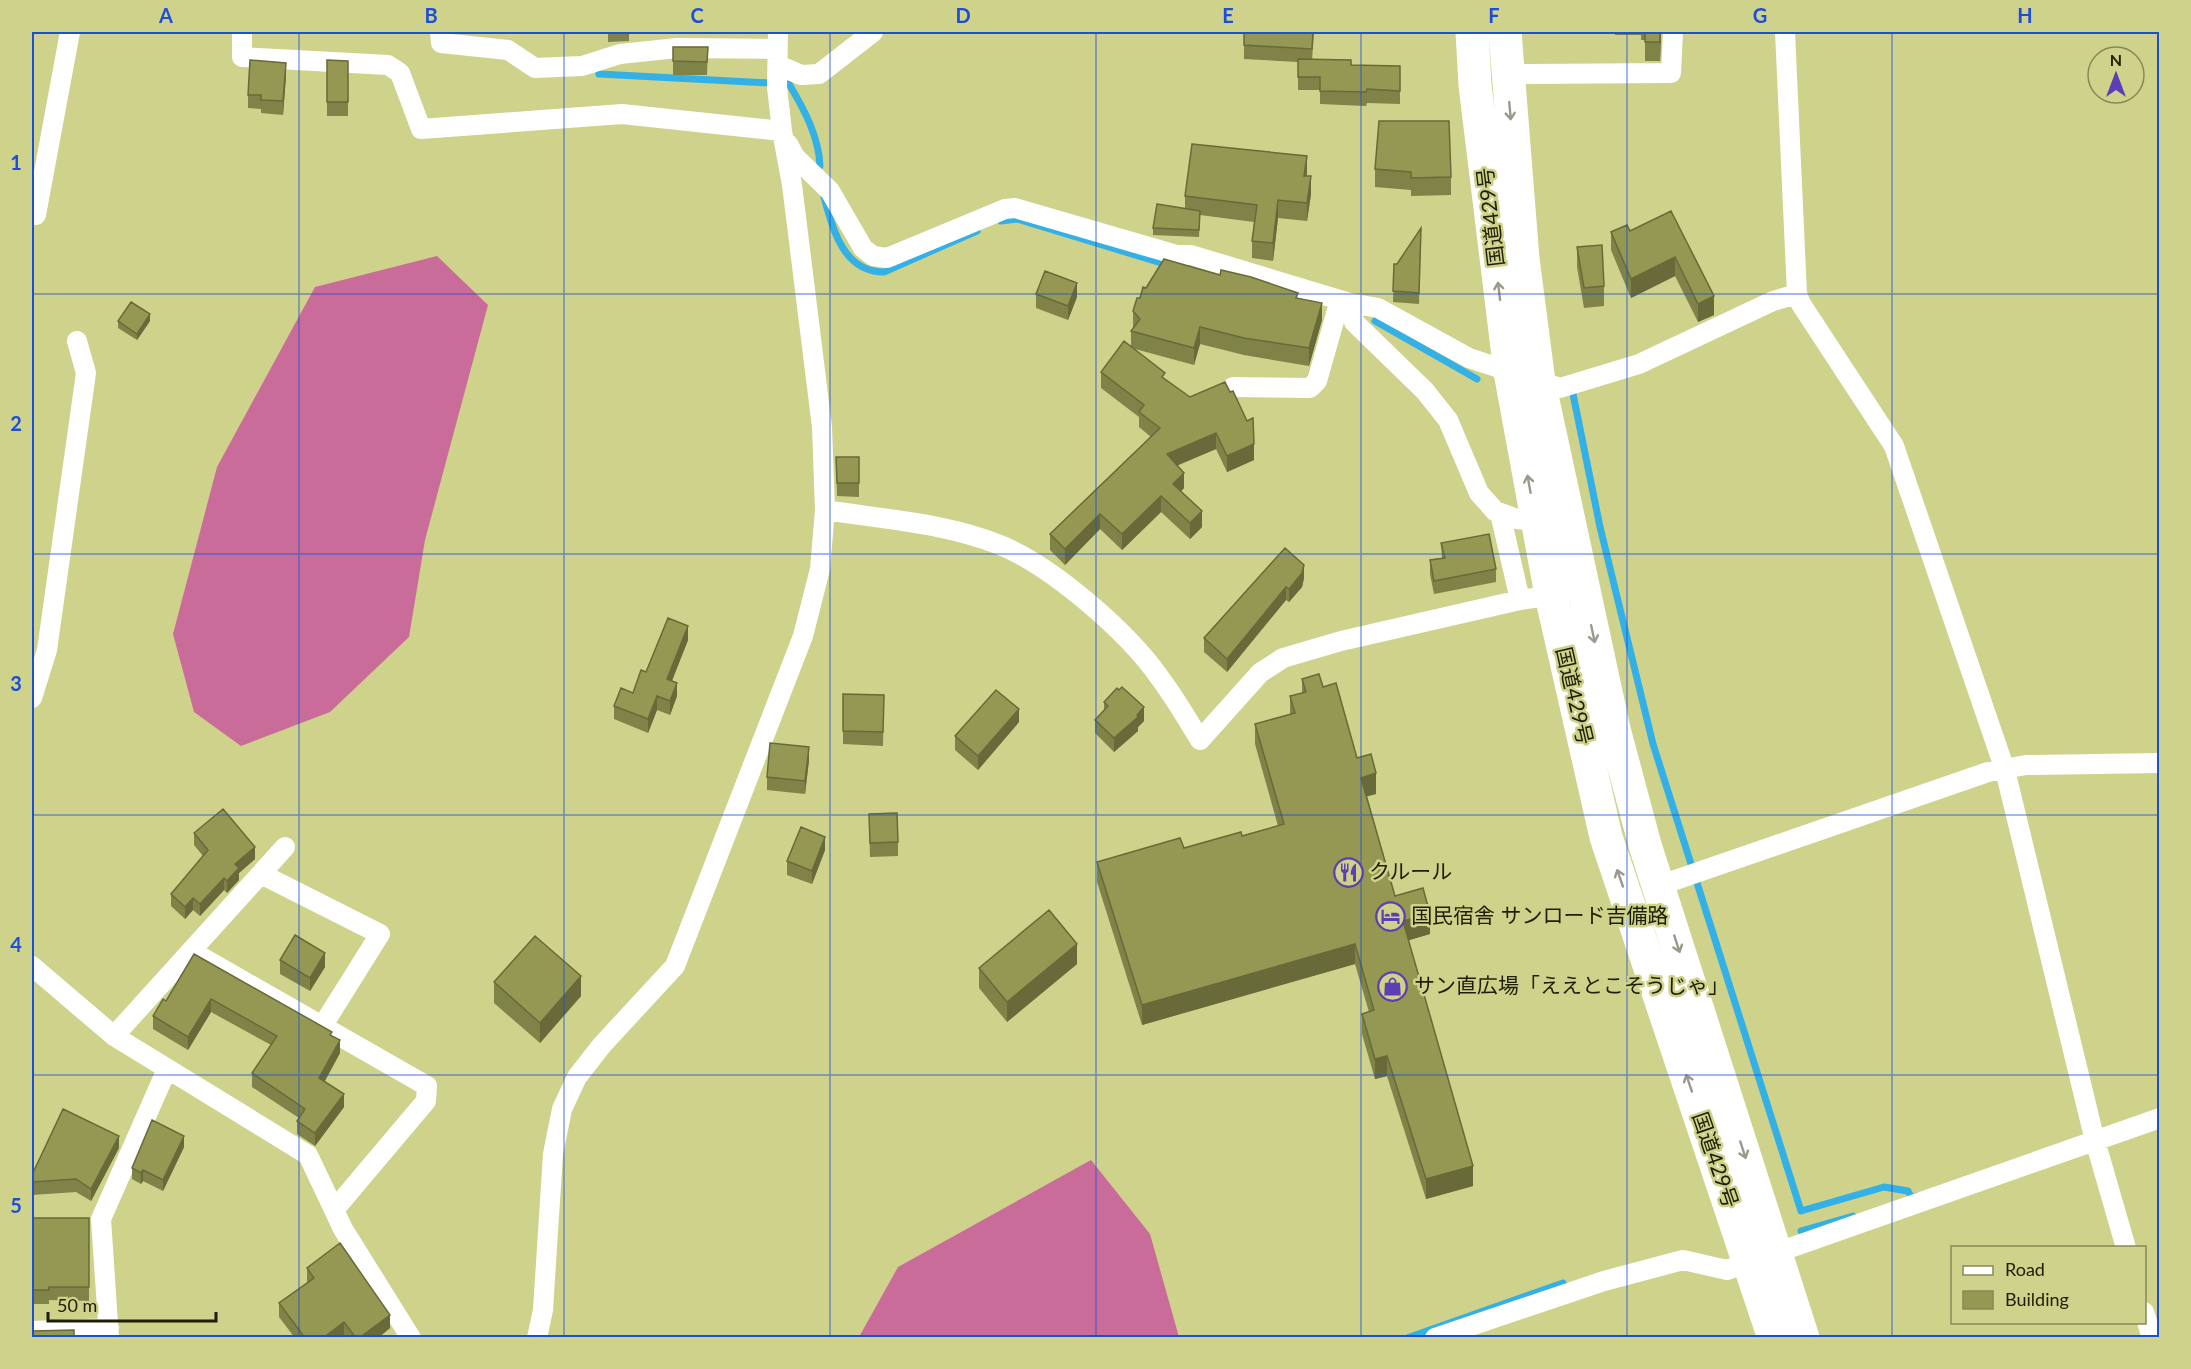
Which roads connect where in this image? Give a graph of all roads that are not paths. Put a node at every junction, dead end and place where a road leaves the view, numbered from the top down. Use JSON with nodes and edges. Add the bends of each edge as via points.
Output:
{"nodes":[{"id":1,"x":70,"y":32,"type":"edge"},
{"id":2,"x":242,"y":32,"type":"edge"},
{"id":3,"x":440,"y":32,"type":"edge"},
{"id":4,"x":873,"y":32,"type":"edge"},
{"id":5,"x":1673,"y":32,"type":"edge"},
{"id":6,"x":1785,"y":32,"type":"edge"},
{"id":7,"x":1473,"y":43,"type":"edge"},
{"id":8,"x":1506,"y":53,"type":"edge"},
{"id":9,"x":778,"y":62,"type":"edge"},
{"id":10,"x":782,"y":131,"type":"junction"},
{"id":11,"x":36,"y":215,"type":"dead end"},
{"id":12,"x":1797,"y":294,"type":"junction"},
{"id":13,"x":1345,"y":301,"type":"junction"},
{"id":14,"x":77,"y":341,"type":"dead end"},
{"id":15,"x":1524,"y":377,"type":"junction"},
{"id":16,"x":1233,"y":387,"type":"dead end"},
{"id":17,"x":825,"y":510,"type":"junction"},
{"id":18,"x":1500,"y":513,"type":"junction"},
{"id":19,"x":1536,"y":521,"type":"junction"},
{"id":20,"x":1570,"y":524,"type":"junction"},
{"id":21,"x":1584,"y":590,"type":"junction"},
{"id":22,"x":1535,"y":598,"type":"junction"},
{"id":23,"x":32,"y":698,"type":"edge"},
{"id":24,"x":2160,"y":763,"type":"edge"},
{"id":25,"x":2005,"y":770,"type":"junction"},
{"id":26,"x":285,"y":847,"type":"dead end"},
{"id":27,"x":261,"y":874,"type":"junction"},
{"id":28,"x":1659,"y":886,"type":"junction"},
{"id":29,"x":191,"y":951,"type":"junction"},
{"id":30,"x":32,"y":966,"type":"edge"},
{"id":31,"x":323,"y":1025,"type":"junction"},
{"id":32,"x":114,"y":1036,"type":"junction"},
{"id":33,"x":167,"y":1069,"type":"junction"},
{"id":34,"x":2160,"y":1118,"type":"edge"},
{"id":35,"x":2094,"y":1136,"type":"junction"},
{"id":36,"x":334,"y":1210,"type":"junction"},
{"id":37,"x":78,"y":1219,"type":"edge"},
{"id":38,"x":101,"y":1219,"type":"junction"},
{"id":39,"x":2125,"y":1246,"type":"edge"},
{"id":40,"x":1763,"y":1257,"type":"junction"},
{"id":41,"x":2146,"y":1316,"type":"edge"},
{"id":42,"x":32,"y":1331,"type":"edge"},
{"id":43,"x":109,"y":1333,"type":"edge"},
{"id":44,"x":411,"y":1338,"type":"edge"},
{"id":45,"x":537,"y":1338,"type":"edge"},
{"id":46,"x":1435,"y":1338,"type":"edge"},
{"id":47,"x":1774,"y":1338,"type":"edge"},
{"id":48,"x":1803,"y":1338,"type":"edge"},
{"id":49,"x":2152,"y":1338,"type":"edge"}],
"edges":[{"from":1,"to":11,"type":"street"},
{"from":2,"to":10,"type":"street","via":[[242,57],[388,65],[400,73],[421,129],[622,114]]},
{"from":3,"to":9,"type":"street","via":[[441,43],[508,50],[535,68],[582,66],[620,54],[677,48]]},
{"from":4,"to":9,"type":"street","via":[[819,74],[801,75]]},
{"from":5,"to":8,"type":"street","via":[[1671,73]]},
{"from":6,"to":12,"type":"street"},
{"from":7,"to":8,"type":"highway"},
{"from":15,"to":7,"type":"highway","name":"国道429号","one_way":true},
{"from":8,"to":15,"type":"highway","name":"国道429号","one_way":true,"via":[[1523,259]]},
{"from":9,"to":10,"type":"street"},
{"from":10,"to":13,"type":"street","via":[[795,157],[830,191],[863,248],[873,255],[887,258],[1015,208]]},
{"from":10,"to":17,"type":"street","via":[[817,382]]},
{"from":12,"to":15,"type":"street","via":[[1773,301],[1640,364],[1560,388]]},
{"from":12,"to":25,"type":"street","via":[[1894,446]]},
{"from":13,"to":15,"type":"street","via":[[1378,308],[1469,358]]},
{"from":13,"to":16,"type":"street","via":[[1317,381],[1310,388]]},
{"from":13,"to":18,"type":"street","via":[[1354,322],[1425,391],[1448,420],[1479,493]]},
{"from":14,"to":23,"type":"street","via":[[86,373],[47,650]]},
{"from":19,"to":15,"type":"highway","name":"国道429号","one_way":true},
{"from":15,"to":20,"type":"highway","name":"国道429号"},
{"from":17,"to":22,"type":"street","via":[[943,529],[999,544],[1040,565],[1135,648],[1160,677],[1200,740],[1260,673],[1283,658],[1341,641]]},
{"from":17,"to":45,"type":"street","via":[[820,569],[803,636],[675,966],[602,1045],[577,1077],[562,1109],[553,1154],[543,1310]]},
{"from":18,"to":19,"type":"street"},
{"from":18,"to":22,"type":"street"},
{"from":19,"to":20,"type":"street"},
{"from":19,"to":22,"type":"highway","name":"国道429号"},
{"from":20,"to":21,"type":"highway","name":"国道429号"},
{"from":21,"to":22,"type":"street"},
{"from":21,"to":28,"type":"highway","name":"国道429号","one_way":true,"via":[[1614,729]]},
{"from":40,"to":22,"type":"highway","name":"国道429号","one_way":true,"via":[[1606,837]]},
{"from":24,"to":25,"type":"street","via":[[2026,765]]},
{"from":25,"to":28,"type":"street","via":[[1988,772]]},
{"from":25,"to":35,"type":"street"},
{"from":26,"to":27,"type":"street"},
{"from":27,"to":29,"type":"street"},
{"from":27,"to":31,"type":"street","via":[[380,934]]},
{"from":28,"to":40,"type":"highway","name":"国道429号","one_way":true},
{"from":29,"to":31,"type":"street"},
{"from":29,"to":32,"type":"street"},
{"from":30,"to":32,"type":"street"},
{"from":31,"to":36,"type":"street","via":[[427,1086],[426,1101]]},
{"from":32,"to":33,"type":"street"},
{"from":33,"to":36,"type":"street","via":[[308,1155]]},
{"from":33,"to":38,"type":"street"},
{"from":34,"to":35,"type":"street"},
{"from":35,"to":39,"type":"street"},
{"from":35,"to":40,"type":"street"},
{"from":36,"to":44,"type":"street"},
{"from":37,"to":38,"type":"street"},
{"from":38,"to":43,"type":"street"},
{"from":40,"to":46,"type":"street","via":[[1727,1270],[1683,1260],[1604,1281]]},
{"from":40,"to":47,"type":"highway","name":"国道429号"},
{"from":40,"to":48,"type":"highway","name":"国道429号"},
{"from":41,"to":49,"type":"street"},
{"from":42,"to":43,"type":"street"}]}
